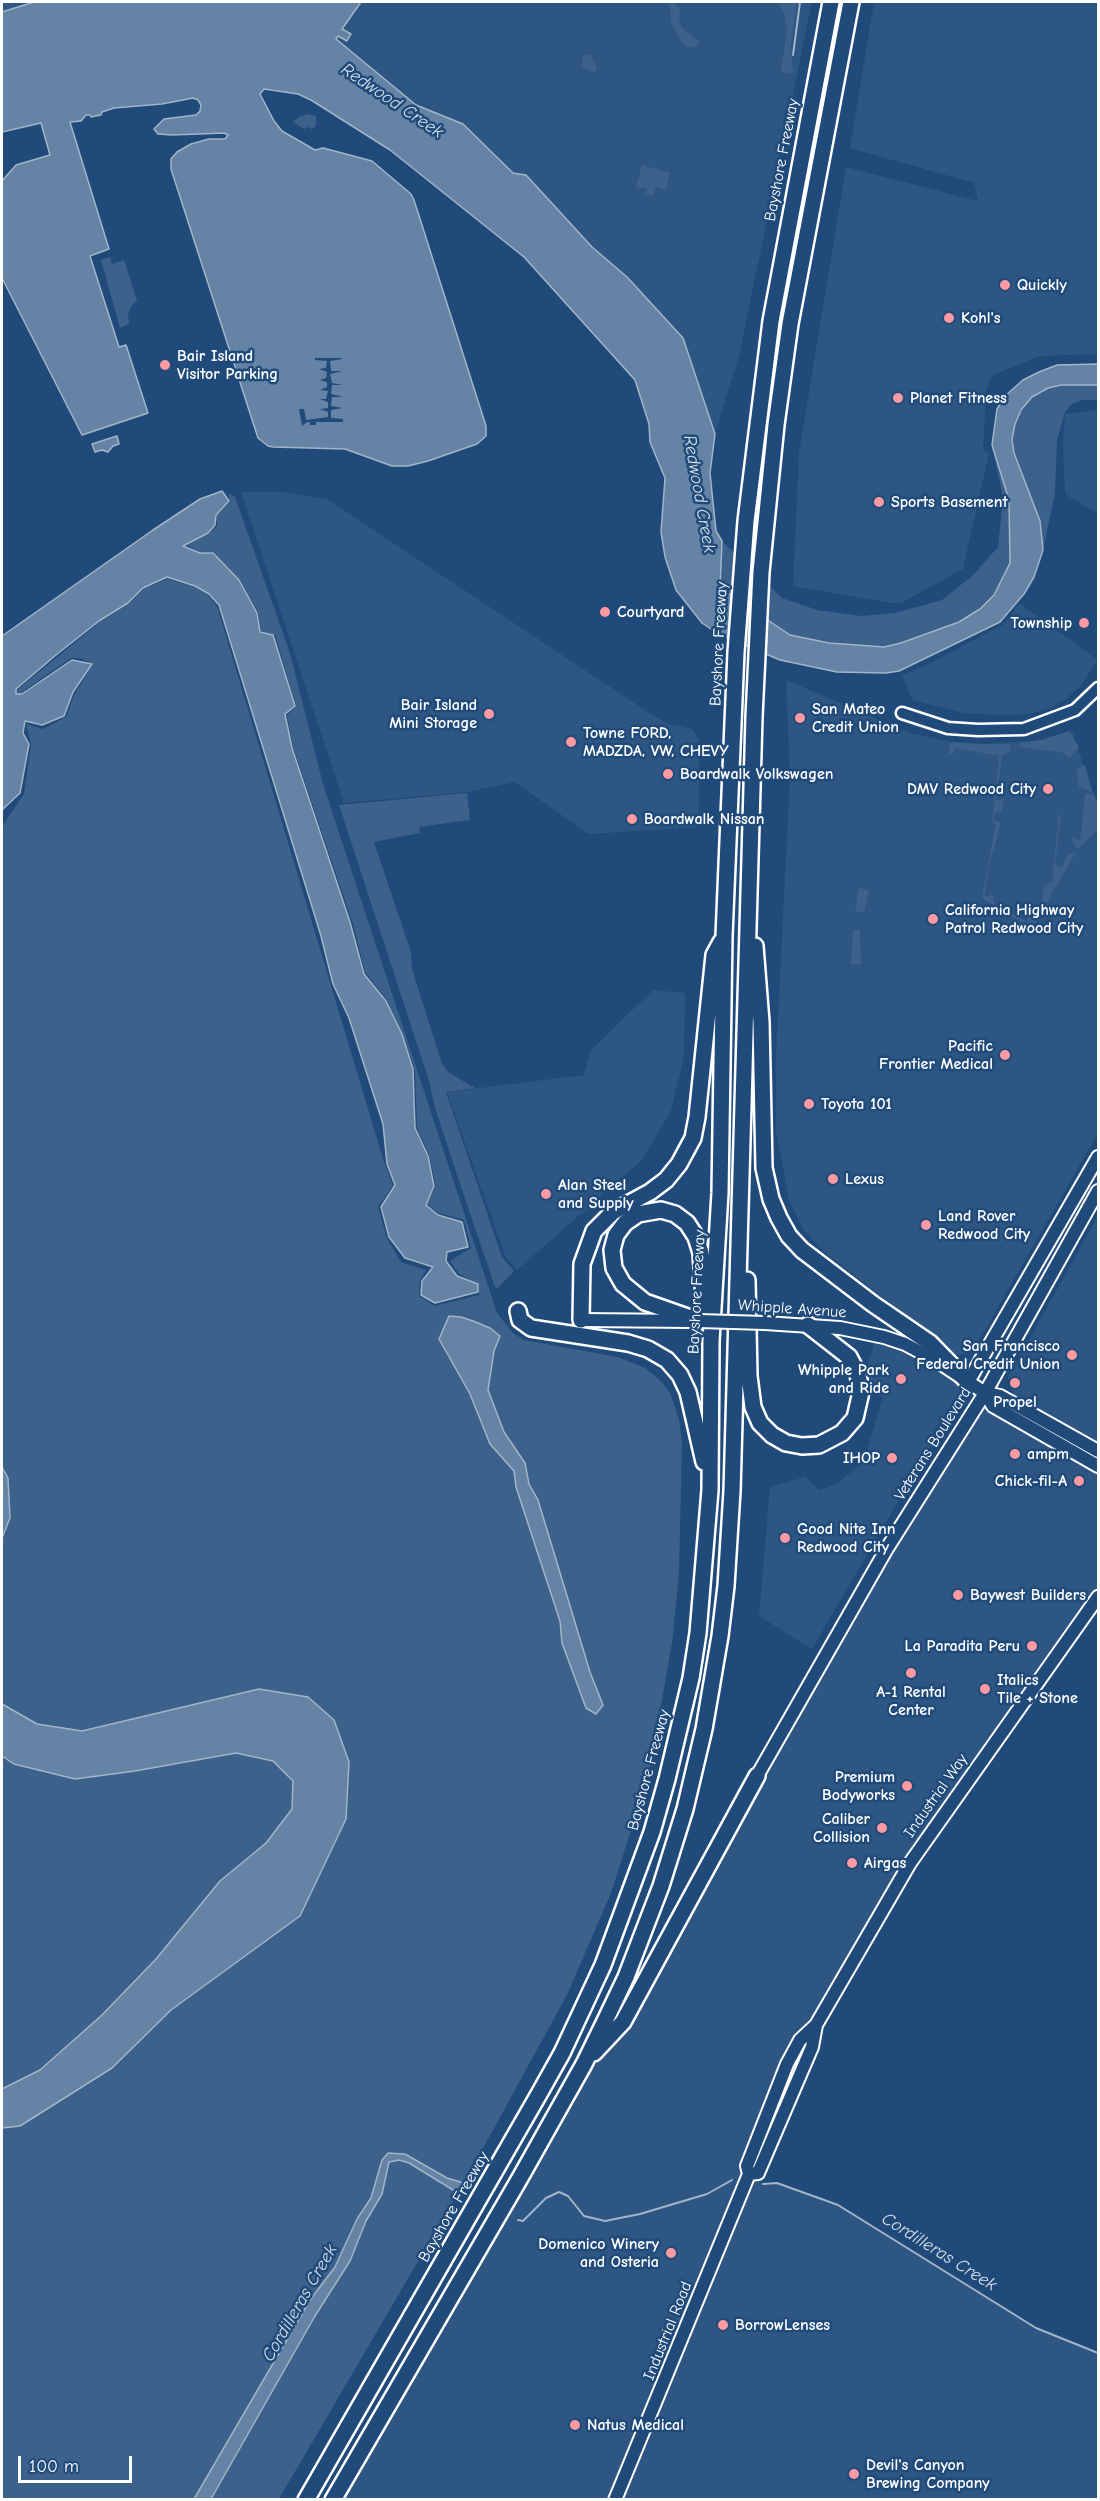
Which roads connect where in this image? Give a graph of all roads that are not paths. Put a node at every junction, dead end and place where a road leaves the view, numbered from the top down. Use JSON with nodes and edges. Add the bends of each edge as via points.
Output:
{"nodes":[{"id":1,"x":831,"y":2,"type":"edge"},
{"id":2,"x":852,"y":2,"type":"edge"},
{"id":3,"x":1098,"y":688,"type":"edge"},
{"id":4,"x":902,"y":713,"type":"dead end"},
{"id":5,"x":749,"y":878,"type":"junction"},
{"id":6,"x":724,"y":936,"type":"junction"},
{"id":7,"x":1098,"y":1157,"type":"edge"},
{"id":8,"x":1098,"y":1191,"type":"edge"},
{"id":9,"x":740,"y":1193,"type":"junction"},
{"id":10,"x":1053,"y":1235,"type":"junction"},
{"id":11,"x":1056,"y":1264,"type":"junction"},
{"id":12,"x":518,"y":1311,"type":"dead end"},
{"id":13,"x":581,"y":1320,"type":"joint"},
{"id":14,"x":699,"y":1321,"type":"junction"},
{"id":15,"x":808,"y":1325,"type":"junction"},
{"id":16,"x":711,"y":1341,"type":"junction"},
{"id":17,"x":968,"y":1382,"type":"junction"},
{"id":18,"x":985,"y":1392,"type":"junction"},
{"id":19,"x":1098,"y":1451,"type":"edge"},
{"id":20,"x":1098,"y":1466,"type":"edge"},
{"id":21,"x":710,"y":1490,"type":"junction"},
{"id":22,"x":1098,"y":1597,"type":"edge"},
{"id":23,"x":757,"y":1776,"type":"joint"},
{"id":24,"x":816,"y":2025,"type":"junction"},
{"id":25,"x":584,"y":2064,"type":"junction"},
{"id":26,"x":770,"y":2111,"type":"joint"},
{"id":27,"x":782,"y":2117,"type":"joint"},
{"id":28,"x":749,"y":2174,"type":"junction"},
{"id":29,"x":306,"y":2499,"type":"edge"},
{"id":30,"x":333,"y":2499,"type":"edge"},
{"id":31,"x":615,"y":2499,"type":"edge"}],
"edges":[{"from":1,"to":6,"type":"highway","name":"Bayshore Freeway","via":[[771,321],[746,521],[736,652]]},
{"from":2,"to":5,"type":"highway","via":[[790,324],[765,530],[756,660]]},
{"from":3,"to":4,"type":"street","via":[[1075,710],[1024,729],[966,730]]},
{"from":5,"to":9,"type":"highway"},
{"from":5,"to":17,"type":"highway","via":[[760,1003],[764,1168],[775,1209],[789,1236],[802,1250],[930,1343]]},
{"from":6,"to":13,"type":"highway","via":[[714,954],[693,1138],[666,1180],[613,1212],[594,1231],[582,1264]]},
{"from":6,"to":16,"type":"highway","name":"Bayshore Freeway","via":[[720,1192]]},
{"from":7,"to":10,"type":"main road","name":"Veterans Boulevard"},
{"from":8,"to":11,"type":"main road","name":"Veterans Boulevard"},
{"from":9,"to":15,"type":"highway","via":[[753,1407],[760,1423],[772,1435],[802,1446],[819,1445],[842,1433],[855,1418],[861,1392],[849,1357]]},
{"from":9,"to":25,"type":"highway","via":[[729,1538],[714,1683],[692,1784],[661,1886],[626,1977]]},
{"from":10,"to":11,"type":"main road"},
{"from":10,"to":17,"type":"main road","name":"Veterans Boulevard"},
{"from":11,"to":18,"type":"main road","name":"Veterans Boulevard"},
{"from":12,"to":21,"type":"highway","via":[[520,1320],[531,1328],[628,1343],[667,1360],[688,1392]]},
{"from":13,"to":14,"type":"main road","name":"Whipple Avenue"},
{"from":14,"to":15,"type":"main road","name":"Whipple Avenue","bridge":true},
{"from":14,"to":16,"type":"highway","via":[[645,1302],[618,1276],[612,1259],[613,1242],[631,1218],[645,1212],[668,1211],[693,1229],[701,1253],[704,1307]]},
{"from":15,"to":17,"type":"main road","name":"Whipple Avenue","via":[[898,1341]]},
{"from":16,"to":21,"type":"highway","name":"Bayshore Freeway"},
{"from":17,"to":18,"type":"main road","name":"Whipple Avenue"},
{"from":18,"to":19,"type":"main road","name":"Whipple Avenue","via":[[1000,1396]]},
{"from":18,"to":20,"type":"main road","name":"Whipple Avenue","via":[[993,1406]]},
{"from":18,"to":23,"type":"main road","name":"Veterans Boulevard","via":[[895,1536]]},
{"from":21,"to":29,"type":"highway","name":"Bayshore Freeway","via":[[691,1678],[652,1832],[620,1923],[562,2053]]},
{"from":22,"to":24,"type":"main road","name":"Industrial Way","via":[[910,1863]]},
{"from":23,"to":25,"type":"highway","via":[[623,2022]]},
{"from":24,"to":26,"type":"main road","name":"Industrial Way","via":[[800,2040],[787,2064]]},
{"from":24,"to":27,"type":"main road","name":"Industrial Way","via":[[812,2048]]},
{"from":25,"to":30,"type":"highway"},
{"from":26,"to":28,"type":"main road","name":"Industrial Road","via":[[747,2166]]},
{"from":27,"to":28,"type":"main road","name":"Industrial Road","via":[[758,2173]]},
{"from":28,"to":31,"type":"main road","name":"Industrial Road"}]}
